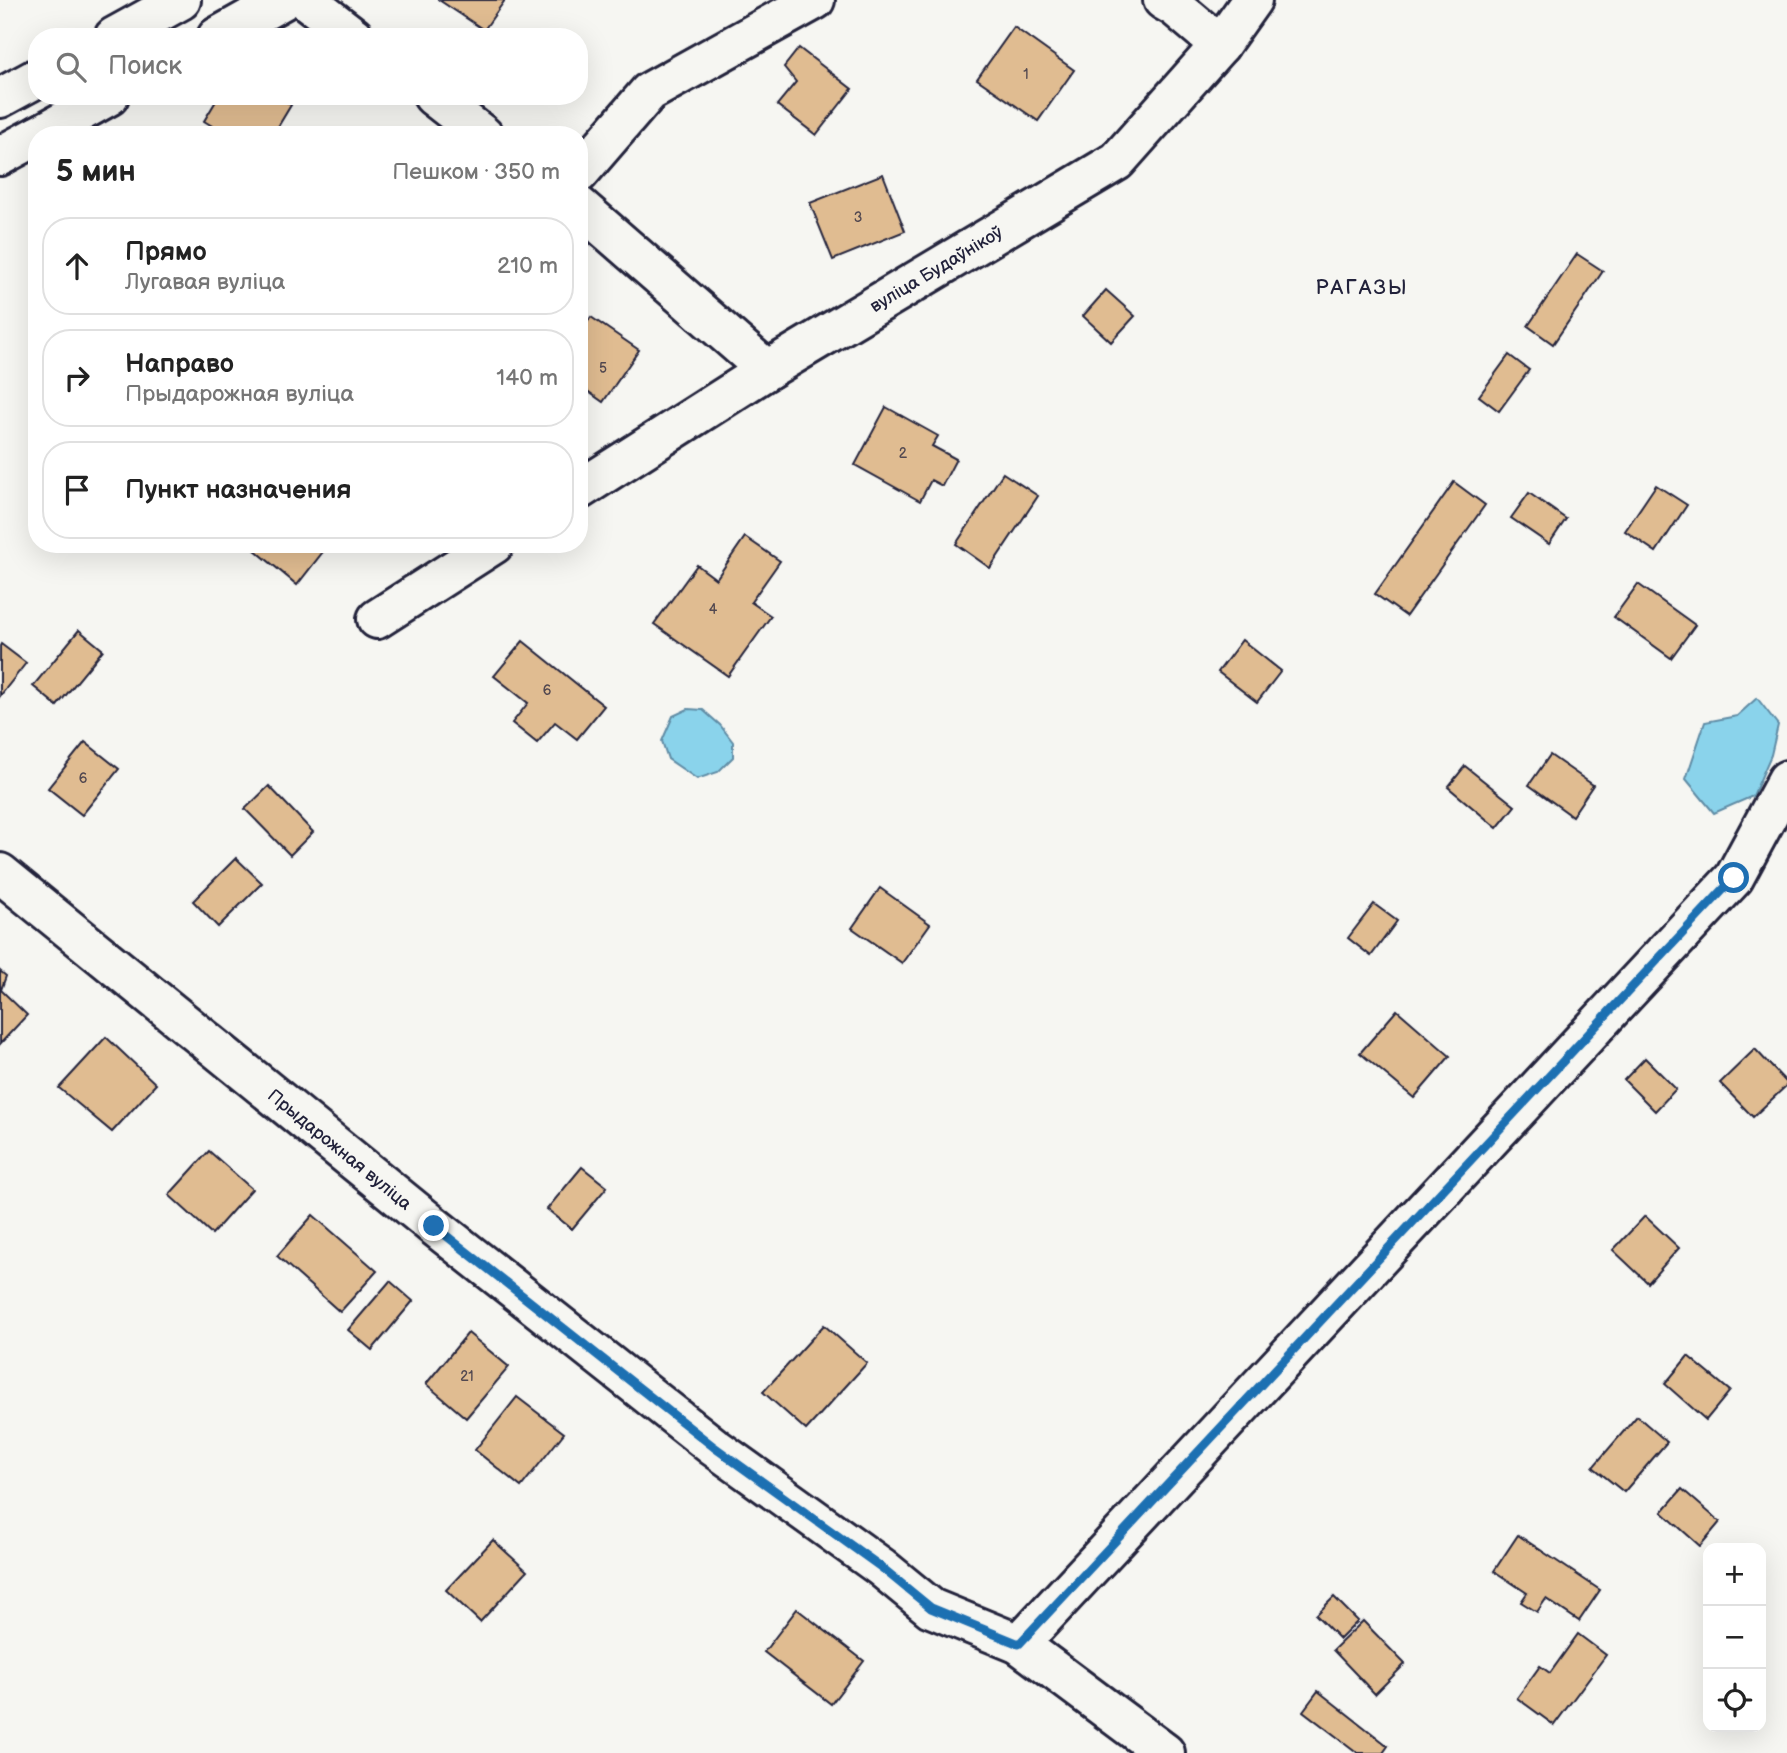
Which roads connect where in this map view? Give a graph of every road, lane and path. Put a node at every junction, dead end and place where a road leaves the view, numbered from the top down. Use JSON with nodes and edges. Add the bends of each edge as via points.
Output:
{"nodes":[{"id":1,"x":181,"y":0,"type":"edge"},
{"id":2,"x":283,"y":0,"type":"edge"},
{"id":3,"x":306,"y":0,"type":"edge"},
{"id":4,"x":815,"y":0,"type":"edge"},
{"id":5,"x":1164,"y":0,"type":"edge"},
{"id":6,"x":1252,"y":0,"type":"edge"},
{"id":7,"x":130,"y":28,"type":"edge"},
{"id":8,"x":233,"y":28,"type":"edge"},
{"id":9,"x":342,"y":28,"type":"edge"},
{"id":10,"x":1220,"y":45,"type":"junction"},
{"id":11,"x":28,"y":84,"type":"edge"},
{"id":12,"x":0,"y":98,"type":"edge"},
{"id":13,"x":93,"y":105,"type":"edge"},
{"id":14,"x":445,"y":105,"type":"edge"},
{"id":15,"x":54,"y":126,"type":"edge"},
{"id":16,"x":471,"y":126,"type":"edge"},
{"id":17,"x":28,"y":141,"type":"edge"},
{"id":18,"x":0,"y":156,"type":"edge"},
{"id":19,"x":588,"y":163,"type":"edge"},
{"id":20,"x":588,"y":214,"type":"edge"},
{"id":21,"x":767,"y":370,"type":"junction"},
{"id":22,"x":588,"y":483,"type":"edge"},
{"id":23,"x":480,"y":553,"type":"edge"},
{"id":24,"x":377,"y":619,"type":"dead end"},
{"id":25,"x":1787,"y":780,"type":"edge"},
{"id":26,"x":0,"y":873,"type":"edge"},
{"id":27,"x":1019,"y":1644,"type":"junction"},
{"id":28,"x":1165,"y":1753,"type":"edge"}],
"edges":[{"from":1,"to":7,"type":"street"},
{"from":2,"to":8,"type":"street"},
{"from":3,"to":9,"type":"street"},
{"from":4,"to":19,"type":"street","via":[[649,92]]},
{"from":5,"to":10,"type":"street"},
{"from":6,"to":10,"type":"street","name":"вуліца Будаўнікоў"},
{"from":10,"to":21,"type":"street","name":"вуліца Будаўнікоў","via":[[1117,161]]},
{"from":11,"to":12,"type":"street"},
{"from":13,"to":15,"type":"street"},
{"from":14,"to":16,"type":"street"},
{"from":17,"to":18,"type":"street"},
{"from":20,"to":21,"type":"street"},
{"from":21,"to":22,"type":"street","name":"вуліца Будаўнікоў"},
{"from":23,"to":24,"type":"street"},
{"from":25,"to":27,"type":"street","via":[[1734,878]]},
{"from":26,"to":27,"type":"street","name":"Прыдарожная вуліца","via":[[714,1447],[931,1608]]},
{"from":27,"to":28,"type":"street","name":"Прыдарожная вуліца"}]}
